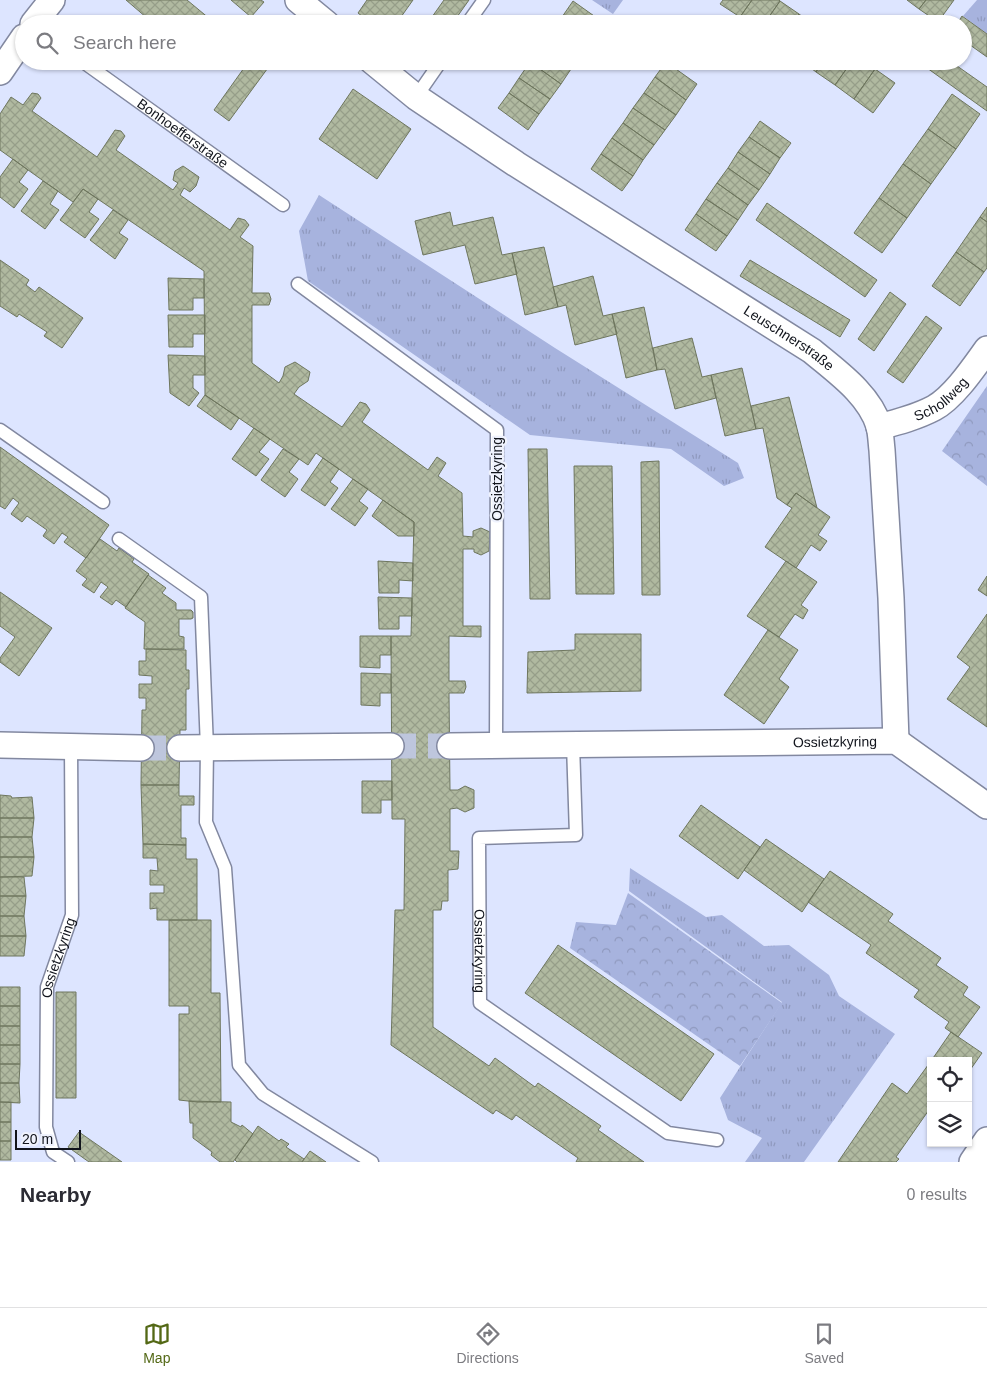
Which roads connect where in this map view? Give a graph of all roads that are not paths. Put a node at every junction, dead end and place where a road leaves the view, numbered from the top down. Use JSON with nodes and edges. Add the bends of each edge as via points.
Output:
{"nodes":[{"id":1,"x":52,"y":0,"type":"edge"},
{"id":2,"x":298,"y":0,"type":"edge"},
{"id":3,"x":484,"y":0,"type":"edge"},
{"id":4,"x":40,"y":15,"type":"edge"},
{"id":5,"x":316,"y":15,"type":"edge"},
{"id":6,"x":473,"y":15,"type":"edge"},
{"id":7,"x":15,"y":51,"type":"edge"},
{"id":8,"x":95,"y":70,"type":"edge"},
{"id":9,"x":383,"y":70,"type":"edge"},
{"id":10,"x":435,"y":70,"type":"edge"},
{"id":11,"x":0,"y":72,"type":"edge"},
{"id":12,"x":416,"y":97,"type":"junction"},
{"id":13,"x":283,"y":205,"type":"dead end"},
{"id":14,"x":298,"y":284,"type":"dead end"},
{"id":15,"x":987,"y":349,"type":"edge"},
{"id":16,"x":879,"y":427,"type":"junction"},
{"id":17,"x":0,"y":430,"type":"edge"},
{"id":18,"x":103,"y":502,"type":"dead end"},
{"id":19,"x":119,"y":539,"type":"dead end"},
{"id":20,"x":896,"y":742,"type":"junction"},
{"id":21,"x":573,"y":744,"type":"junction"},
{"id":22,"x":0,"y":745,"type":"edge"},
{"id":23,"x":496,"y":745,"type":"junction"},
{"id":24,"x":71,"y":746,"type":"junction"},
{"id":25,"x":391,"y":746,"type":"tunnel mouth"},
{"id":26,"x":450,"y":746,"type":"tunnel mouth"},
{"id":27,"x":142,"y":748,"type":"tunnel mouth"},
{"id":28,"x":180,"y":748,"type":"tunnel mouth"},
{"id":29,"x":207,"y":748,"type":"junction"},
{"id":30,"x":987,"y":806,"type":"edge"},
{"id":31,"x":717,"y":1140,"type":"dead end"},
{"id":32,"x":987,"y":1140,"type":"edge"},
{"id":33,"x":68,"y":1162,"type":"edge"},
{"id":34,"x":372,"y":1162,"type":"edge"},
{"id":35,"x":972,"y":1162,"type":"edge"}],
"edges":[{"from":1,"to":4,"type":"street"},
{"from":2,"to":5,"type":"street"},
{"from":3,"to":6,"type":"lane"},
{"from":7,"to":11,"type":"street"},
{"from":8,"to":13,"type":"lane","name":"Bonhoefferstraße"},
{"from":9,"to":12,"type":"street","name":"Leuschnerstraße"},
{"from":10,"to":12,"type":"lane"},
{"from":12,"to":16,"type":"street","name":"Leuschnerstraße","via":[[812,352],[850,384],[870,407]]},
{"from":14,"to":23,"type":"lane","name":"Ossietzkyring","via":[[498,430]]},
{"from":15,"to":16,"type":"street","name":"Schollweg","via":[[965,380],[936,407],[908,420]]},
{"from":16,"to":20,"type":"street","name":"Leuschnerstraße","via":[[891,598]]},
{"from":17,"to":18,"type":"lane"},
{"from":19,"to":29,"type":"lane","via":[[201,597]]},
{"from":20,"to":21,"type":"street","name":"Ossietzkyring"},
{"from":20,"to":30,"type":"street","name":"Ossietzkyring"},
{"from":21,"to":23,"type":"street","name":"Ossietzkyring"},
{"from":21,"to":31,"type":"lane","name":"Ossietzkyring","via":[[576,835],[479,838],[480,1003],[668,1133]]},
{"from":22,"to":24,"type":"street"},
{"from":23,"to":26,"type":"street","name":"Ossietzkyring"},
{"from":24,"to":27,"type":"street"},
{"from":24,"to":33,"type":"lane","name":"Ossietzkyring","via":[[72,915],[47,987],[46,1127],[53,1152]]},
{"from":25,"to":29,"type":"street"},
{"from":28,"to":29,"type":"street"},
{"from":29,"to":34,"type":"lane","via":[[206,822],[225,868],[239,1065],[263,1094]]},
{"from":32,"to":35,"type":"street"}]}
